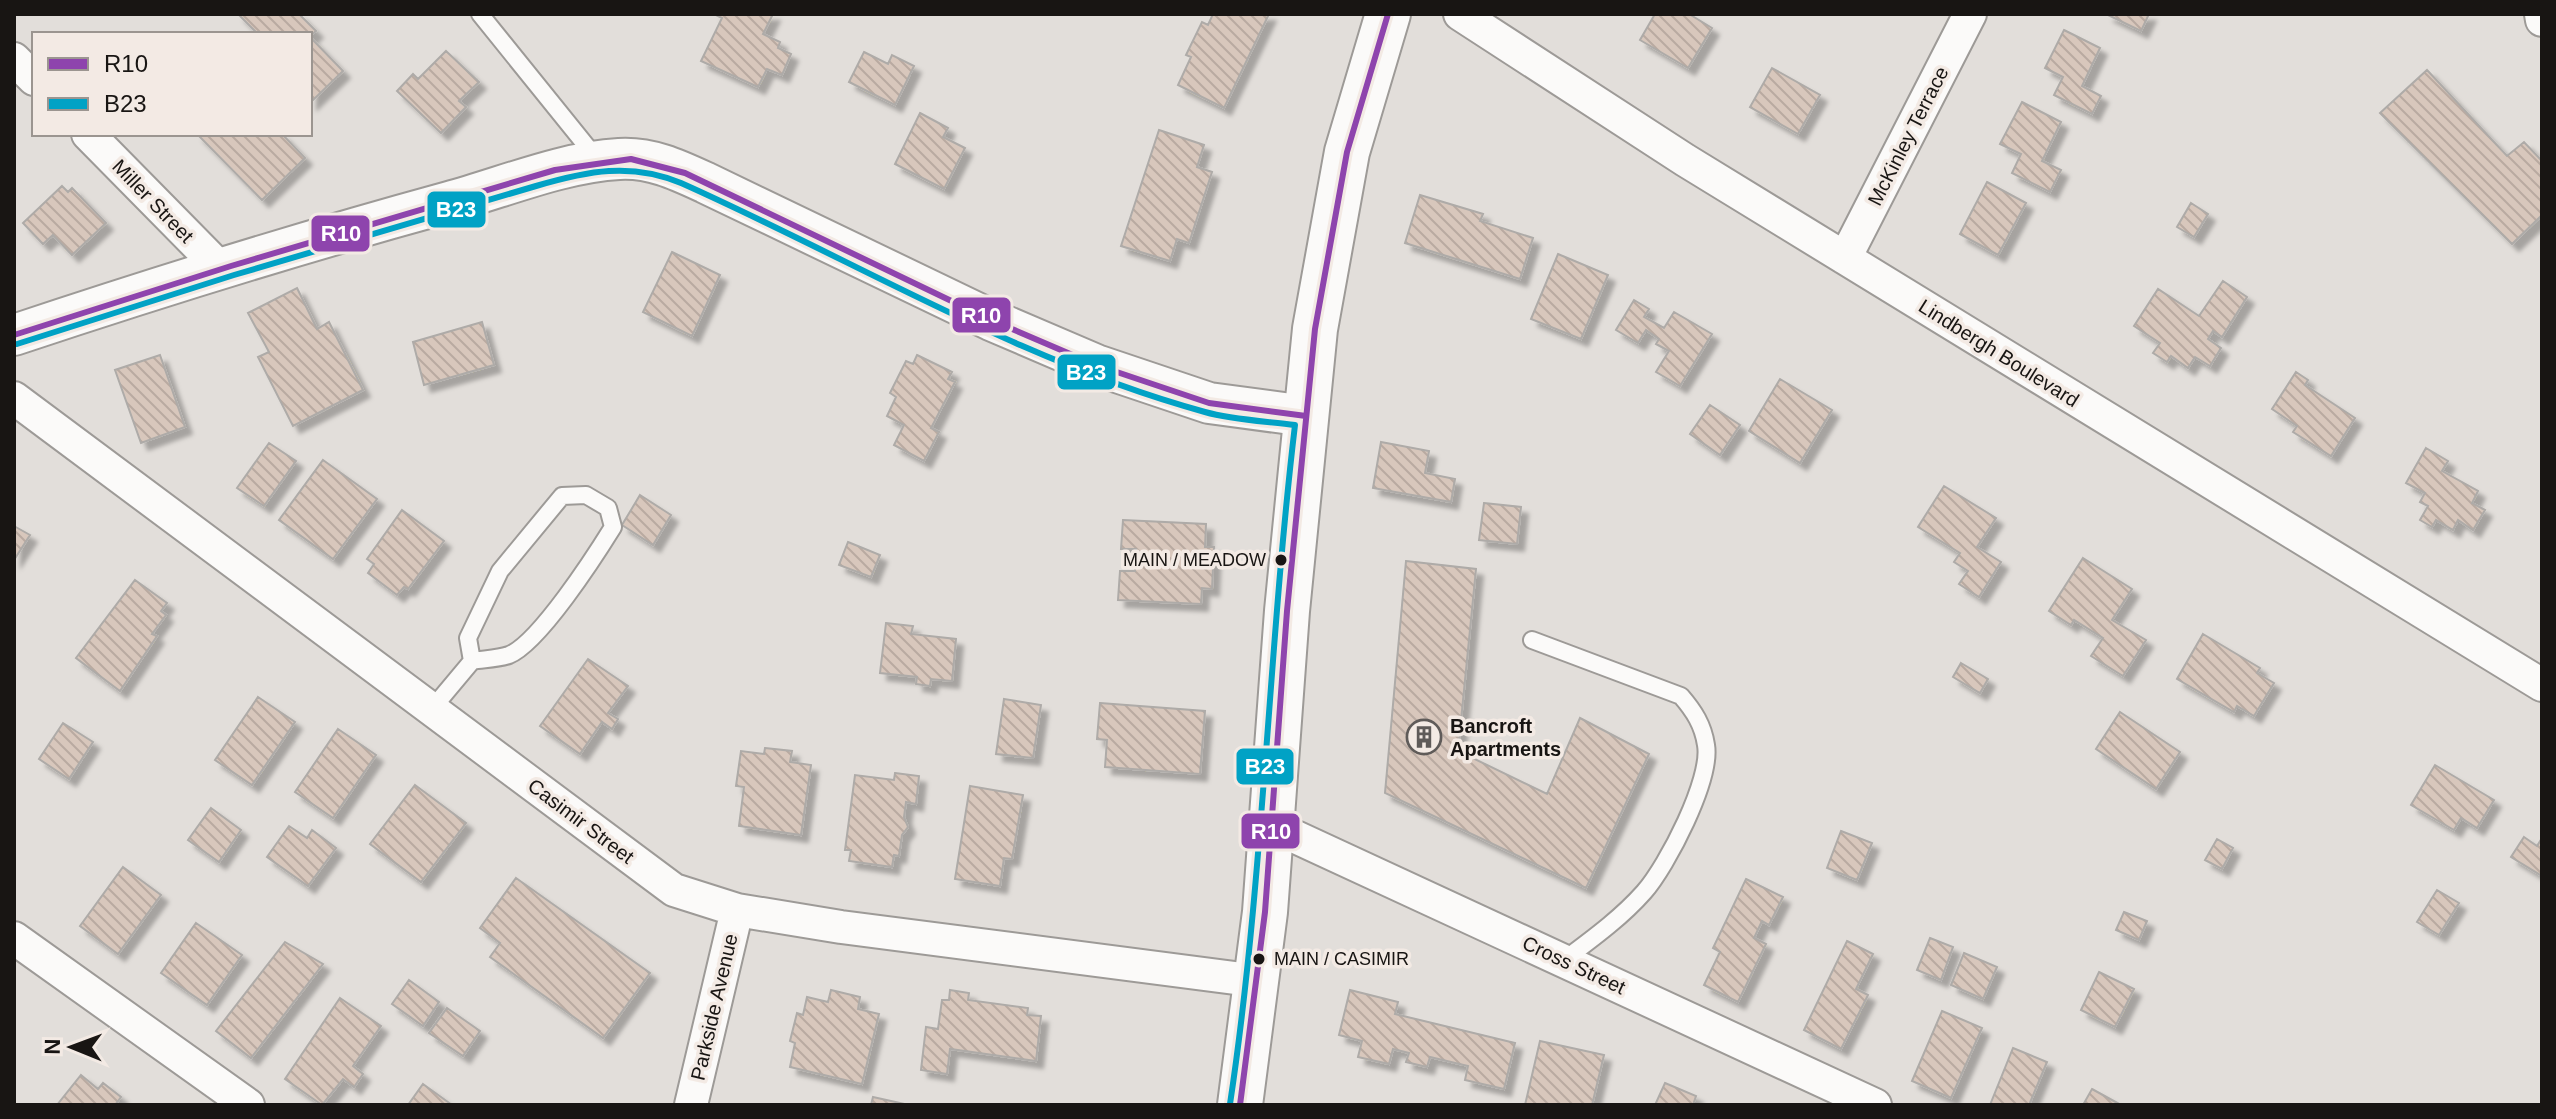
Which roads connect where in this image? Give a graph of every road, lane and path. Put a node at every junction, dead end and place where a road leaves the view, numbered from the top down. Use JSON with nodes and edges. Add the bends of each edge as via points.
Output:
{"nodes":[{"id":1,"x":480,"y":14,"type":"edge"},
{"id":2,"x":1388,"y":14,"type":"edge"},
{"id":3,"x":1460,"y":14,"type":"edge"},
{"id":4,"x":1970,"y":14,"type":"edge"},
{"id":5,"x":2541,"y":14,"type":"edge"},
{"id":6,"x":2542,"y":20,"type":"edge"},
{"id":7,"x":14,"y":59,"type":"edge"},
{"id":8,"x":32,"y":77,"type":"edge"},
{"id":9,"x":90,"y":136,"type":"edge"},
{"id":10,"x":598,"y":161,"type":"junction"},
{"id":11,"x":1845,"y":258,"type":"junction"},
{"id":12,"x":219,"y":267,"type":"junction"},
{"id":13,"x":14,"y":335,"type":"edge"},
{"id":14,"x":14,"y":398,"type":"edge"},
{"id":15,"x":1306,"y":416,"type":"junction"},
{"id":16,"x":1532,"y":640,"type":"dead end"},
{"id":17,"x":472,"y":661,"type":"junction"},
{"id":18,"x":2542,"y":685,"type":"edge"},
{"id":19,"x":431,"y":710,"type":"junction"},
{"id":20,"x":1272,"y":826,"type":"junction"},
{"id":21,"x":737,"y":910,"type":"junction"},
{"id":22,"x":14,"y":938,"type":"edge"},
{"id":23,"x":1564,"y":960,"type":"junction"},
{"id":24,"x":1258,"y":981,"type":"junction"},
{"id":25,"x":248,"y":1105,"type":"edge"},
{"id":26,"x":691,"y":1105,"type":"edge"},
{"id":27,"x":1240,"y":1105,"type":"edge"},
{"id":28,"x":1875,"y":1105,"type":"edge"}],
"edges":[{"from":1,"to":10,"type":"lane"},
{"from":2,"to":15,"type":"main road","via":[[1334,209]]},
{"from":3,"to":11,"type":"street","name":"Lindbergh Boulevard"},
{"from":4,"to":11,"type":"street","name":"McKinley Terrace"},
{"from":5,"to":6,"type":"street"},
{"from":7,"to":8,"type":"street"},
{"from":9,"to":12,"type":"street","name":"Miller Street"},
{"from":10,"to":12,"type":"street"},
{"from":10,"to":15,"type":"street","via":[[637,159],[675,169],[1031,339],[1134,380],[1209,403]]},
{"from":11,"to":18,"type":"street","name":"Lindbergh Boulevard"},
{"from":12,"to":13,"type":"street"},
{"from":14,"to":19,"type":"street","name":"Casimir Street"},
{"from":15,"to":20,"type":"main road"},
{"from":16,"to":23,"type":"lane","via":[[1681,696],[1697,715],[1707,747],[1702,781],[1660,870],[1627,910]]},
{"from":17,"to":17,"type":"lane","via":[[509,655],[528,642],[613,527],[608,508],[586,495],[562,496],[500,571],[468,638]]},
{"from":17,"to":19,"type":"lane"},
{"from":19,"to":21,"type":"street","name":"Casimir Street","via":[[674,890]]},
{"from":20,"to":23,"type":"street","name":"Cross Street"},
{"from":20,"to":24,"type":"main road"},
{"from":21,"to":24,"type":"street","name":"Casimir Street"},
{"from":21,"to":26,"type":"street","name":"Parkside Avenue"},
{"from":22,"to":25,"type":"street"},
{"from":23,"to":28,"type":"street","name":"Cross Street"},
{"from":24,"to":27,"type":"main road"}]}
